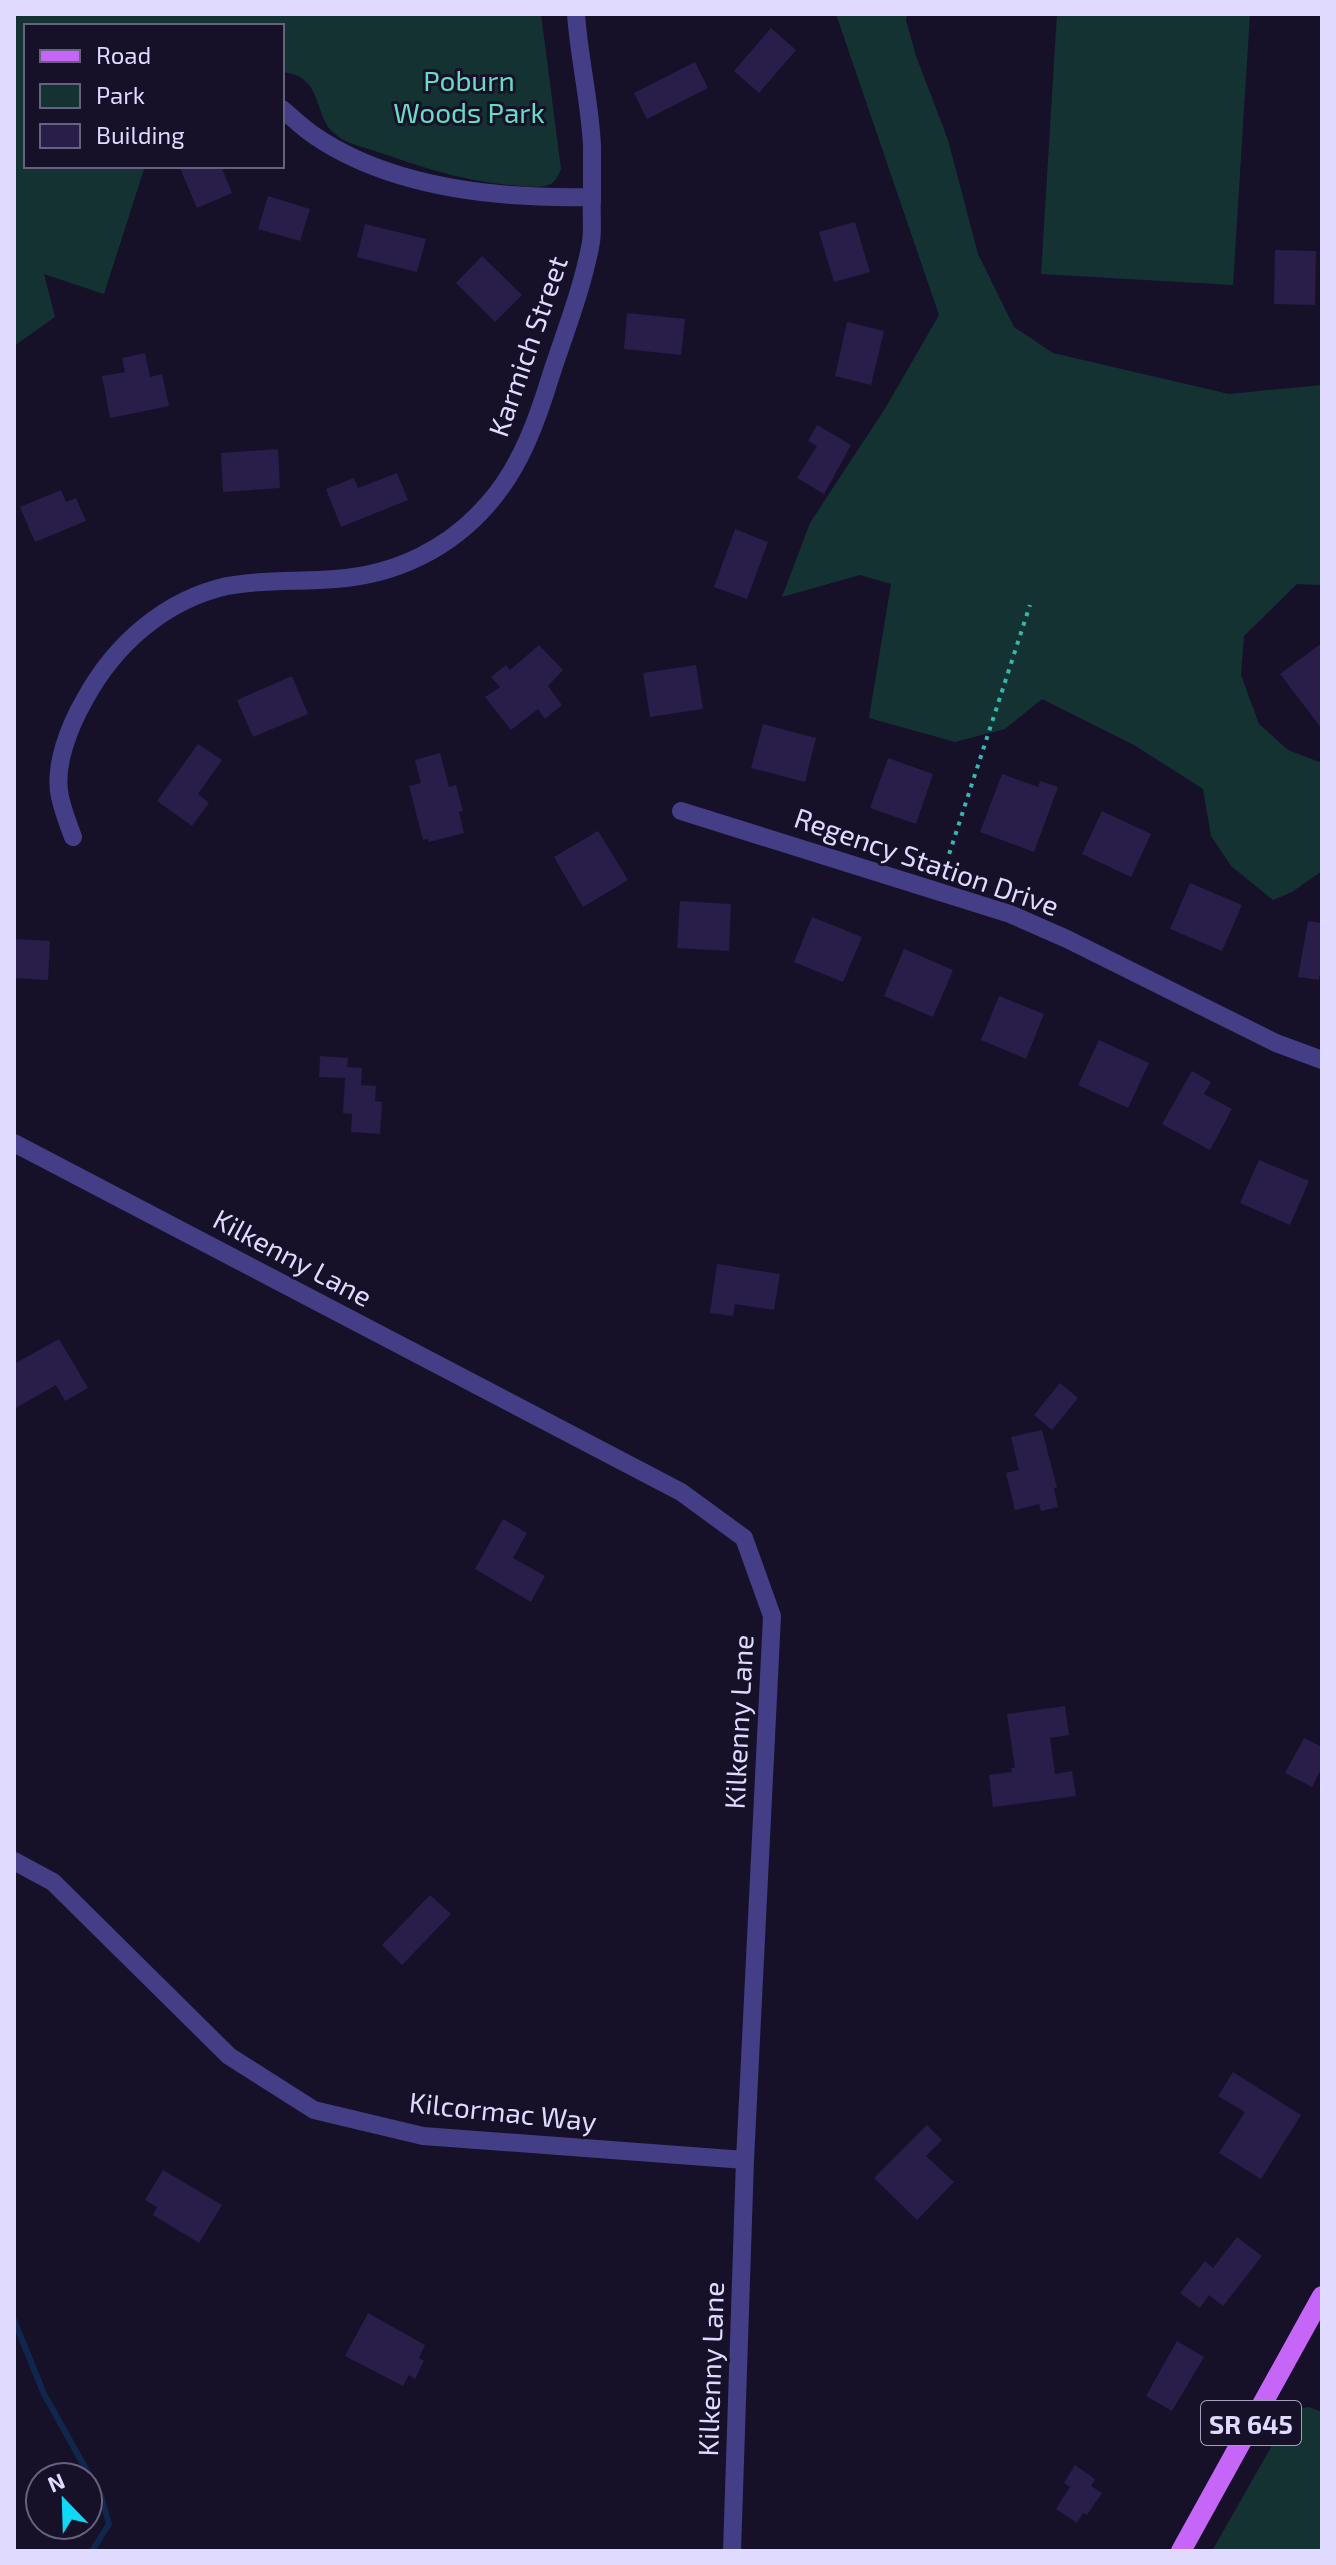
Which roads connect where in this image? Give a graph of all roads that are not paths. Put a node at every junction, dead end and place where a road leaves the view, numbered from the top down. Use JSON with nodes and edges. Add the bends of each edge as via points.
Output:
{"nodes":[{"id":1,"x":576,"y":14,"type":"edge"},
{"id":2,"x":284,"y":111,"type":"edge"},
{"id":3,"x":592,"y":197,"type":"junction"},
{"id":4,"x":681,"y":811,"type":"dead end"},
{"id":5,"x":73,"y":837,"type":"dead end"},
{"id":6,"x":1322,"y":1060,"type":"edge"},
{"id":7,"x":14,"y":1143,"type":"edge"},
{"id":8,"x":14,"y":1861,"type":"edge"},
{"id":9,"x":745,"y":2160,"type":"junction"},
{"id":10,"x":1322,"y":2296,"type":"edge"},
{"id":11,"x":732,"y":2551,"type":"edge"},
{"id":12,"x":1181,"y":2551,"type":"edge"}],
"edges":[{"from":1,"to":3,"type":"street","name":"Karmich Street","via":[[592,144]]},
{"from":2,"to":3,"type":"street","via":[[340,151],[429,183],[490,194]]},
{"from":3,"to":5,"type":"street","name":"Karmich Street","via":[[591,240],[539,413],[515,468],[487,506],[459,534],[398,567],[338,579],[225,587],[181,603],[140,629],[97,676],[68,739],[59,794]]},
{"from":4,"to":6,"type":"street","name":"Regency Station Drive","via":[[1010,914],[1276,1043]]},
{"from":7,"to":9,"type":"street","name":"Kilkenny Lane","via":[[681,1492],[744,1538],[772,1616]]},
{"from":8,"to":9,"type":"street","name":"Kilcormac Way","via":[[53,1882],[229,2056],[314,2110],[423,2136]]},
{"from":9,"to":11,"type":"street","name":"Kilkenny Lane"},
{"from":10,"to":12,"type":"main road","number":"SR 645"}]}
